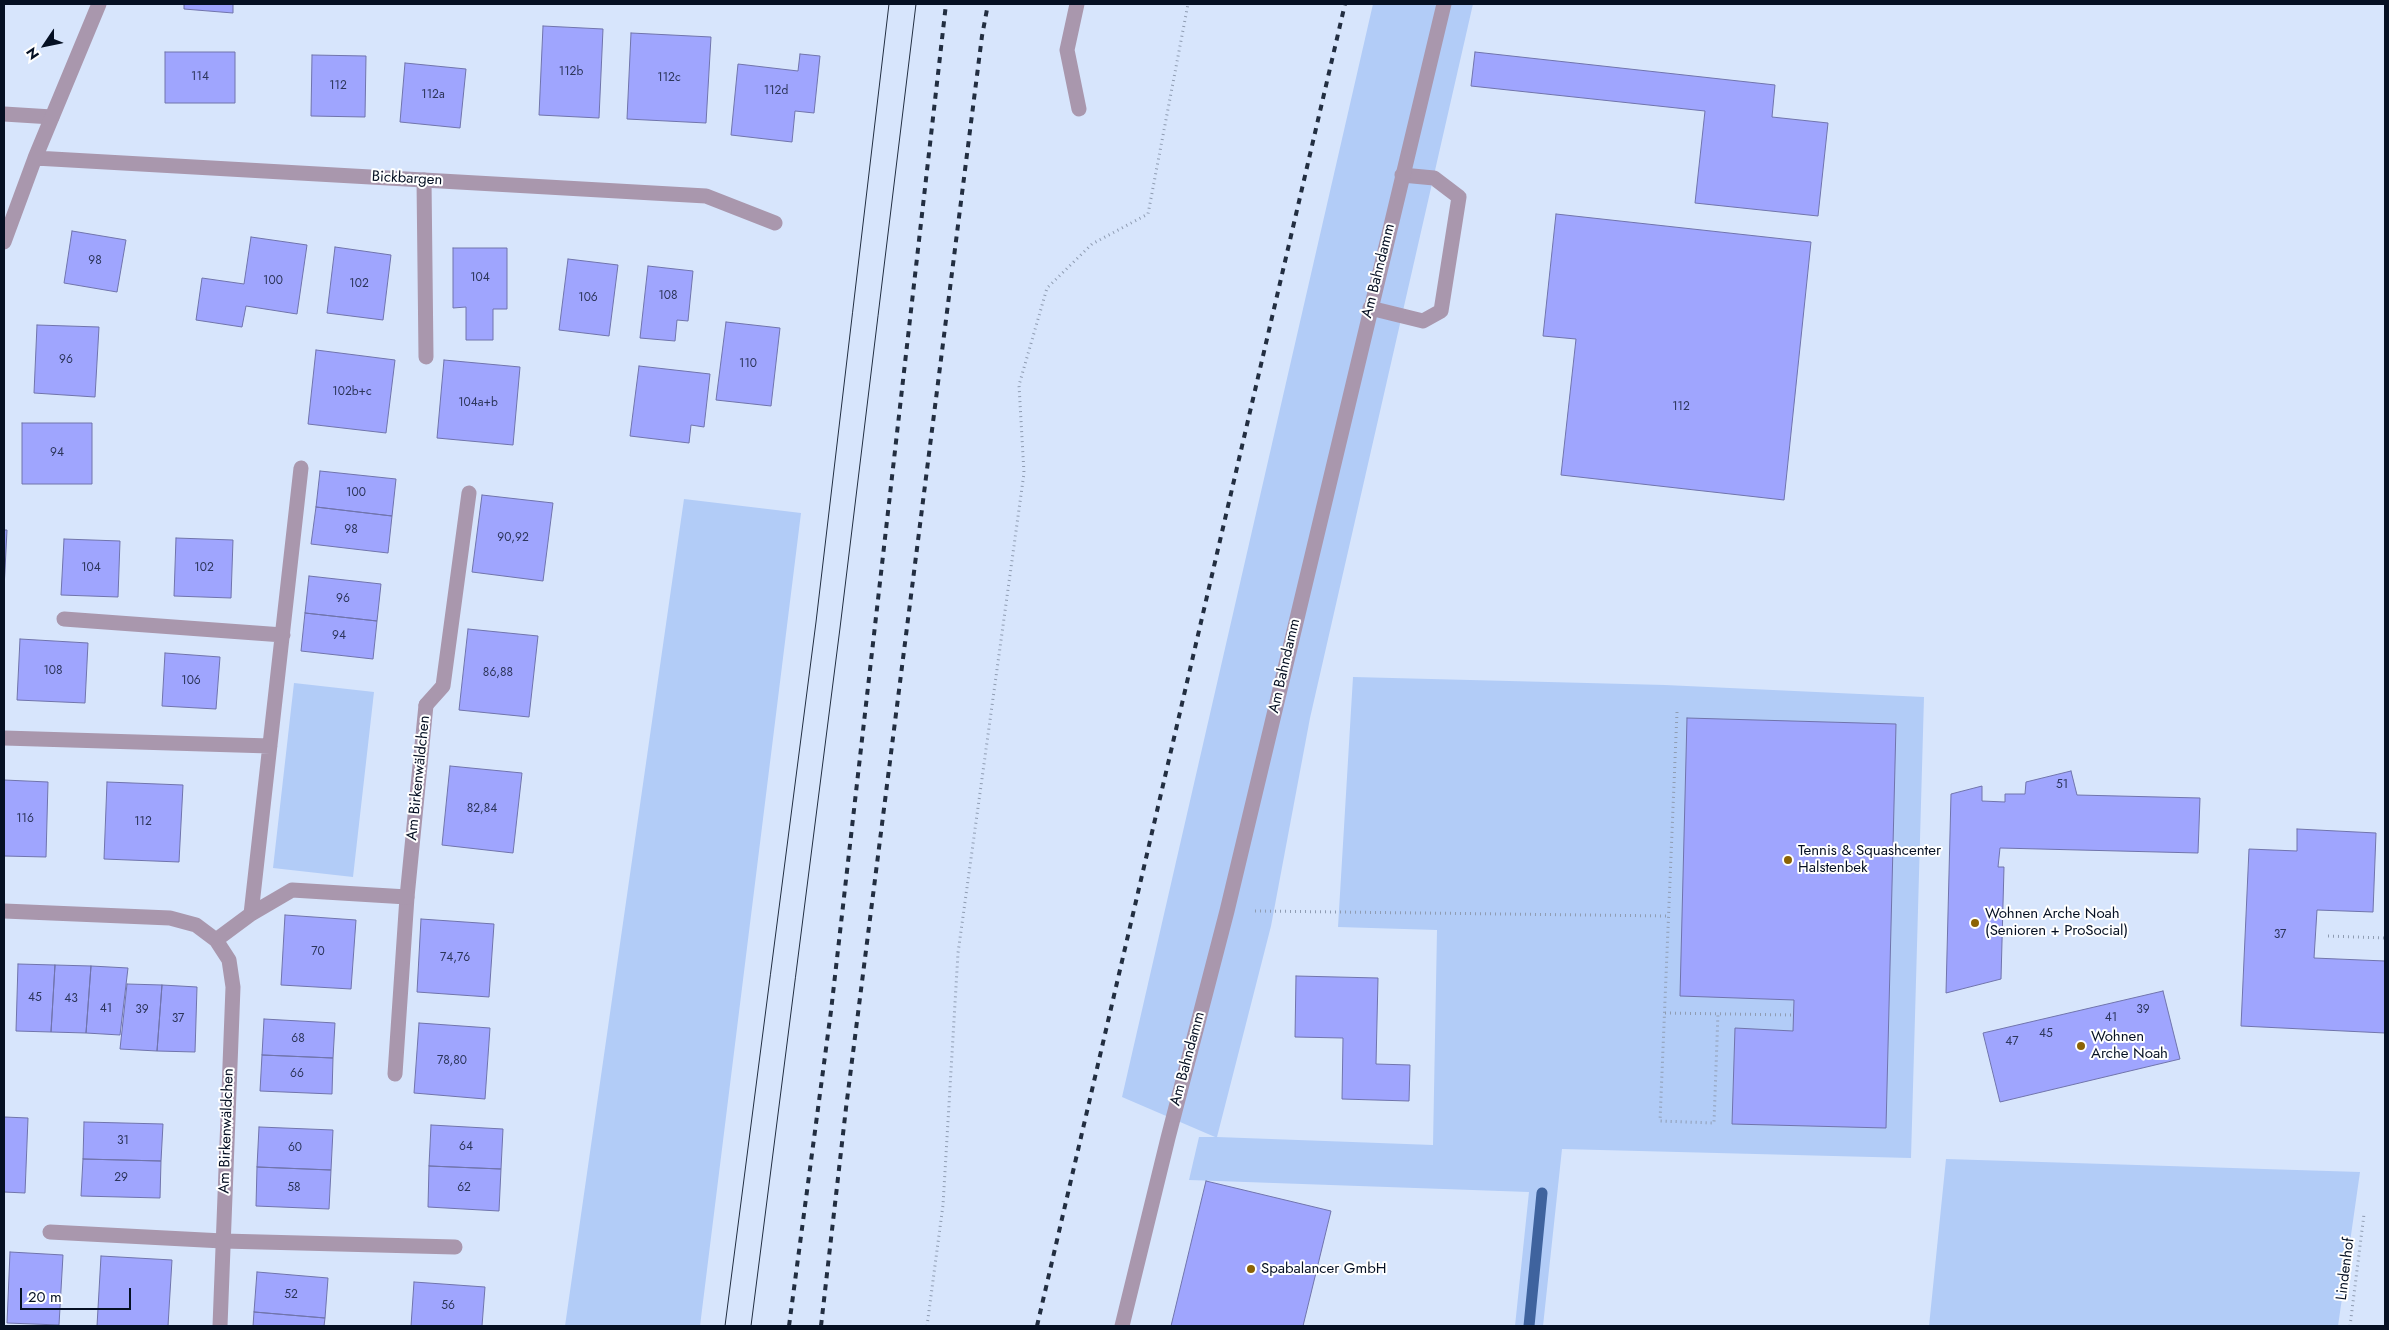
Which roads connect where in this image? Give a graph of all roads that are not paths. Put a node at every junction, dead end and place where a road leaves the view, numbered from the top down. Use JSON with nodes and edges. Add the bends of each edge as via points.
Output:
{"nodes":[{"id":1,"x":99,"y":4,"type":"edge"},
{"id":2,"x":1077,"y":4,"type":"edge"},
{"id":3,"x":1444,"y":4,"type":"edge"},
{"id":4,"x":1079,"y":109,"type":"dead end"},
{"id":5,"x":4,"y":114,"type":"edge"},
{"id":6,"x":52,"y":117,"type":"junction"},
{"id":7,"x":35,"y":158,"type":"junction"},
{"id":8,"x":1402,"y":175,"type":"junction"},
{"id":9,"x":424,"y":180,"type":"junction"},
{"id":10,"x":775,"y":223,"type":"dead end"},
{"id":11,"x":4,"y":242,"type":"edge"},
{"id":12,"x":1370,"y":308,"type":"junction"},
{"id":13,"x":426,"y":357,"type":"dead end"},
{"id":14,"x":301,"y":468,"type":"dead end"},
{"id":15,"x":469,"y":493,"type":"dead end"},
{"id":16,"x":64,"y":619,"type":"dead end"},
{"id":17,"x":283,"y":635,"type":"junction"},
{"id":18,"x":4,"y":738,"type":"edge"},
{"id":19,"x":270,"y":746,"type":"junction"},
{"id":20,"x":407,"y":897,"type":"junction"},
{"id":21,"x":4,"y":911,"type":"edge"},
{"id":22,"x":251,"y":914,"type":"junction"},
{"id":23,"x":216,"y":940,"type":"junction"},
{"id":24,"x":395,"y":1074,"type":"dead end"},
{"id":25,"x":50,"y":1232,"type":"dead end"},
{"id":26,"x":223,"y":1241,"type":"junction"},
{"id":27,"x":455,"y":1247,"type":"dead end"},
{"id":28,"x":220,"y":1326,"type":"edge"},
{"id":29,"x":1122,"y":1326,"type":"edge"}],
"edges":[{"from":1,"to":6,"type":"street"},
{"from":2,"to":4,"type":"street","via":[[1067,50]]},
{"from":3,"to":8,"type":"street","name":"Am Bahndamm"},
{"from":5,"to":6,"type":"street"},
{"from":6,"to":7,"type":"street"},
{"from":7,"to":9,"type":"street","name":"Bickbargen"},
{"from":7,"to":11,"type":"street"},
{"from":8,"to":12,"type":"street","name":"Am Bahndamm"},
{"from":8,"to":12,"type":"street","via":[[1434,178],[1459,197],[1441,311],[1423,321]]},
{"from":9,"to":10,"type":"street","name":"Bickbargen","via":[[706,196]]},
{"from":9,"to":13,"type":"street"},
{"from":12,"to":29,"type":"street","name":"Am Bahndamm","via":[[1227,911]]},
{"from":14,"to":17,"type":"street"},
{"from":15,"to":20,"type":"street","name":"Am Birkenwäldchen","via":[[443,686],[426,705]]},
{"from":16,"to":17,"type":"street"},
{"from":17,"to":19,"type":"street"},
{"from":18,"to":19,"type":"street"},
{"from":19,"to":22,"type":"street"},
{"from":20,"to":22,"type":"street","via":[[292,890]]},
{"from":20,"to":24,"type":"street","name":"Am Birkenwäldchen"},
{"from":21,"to":23,"type":"street","name":"Am Birkenwäldchen","via":[[170,918],[196,925]]},
{"from":22,"to":23,"type":"street"},
{"from":23,"to":26,"type":"street","name":"Am Birkenwäldchen","via":[[229,960],[234,987]]},
{"from":25,"to":26,"type":"street"},
{"from":26,"to":27,"type":"street"},
{"from":26,"to":28,"type":"street","name":"Am Birkenwäldchen"}]}
